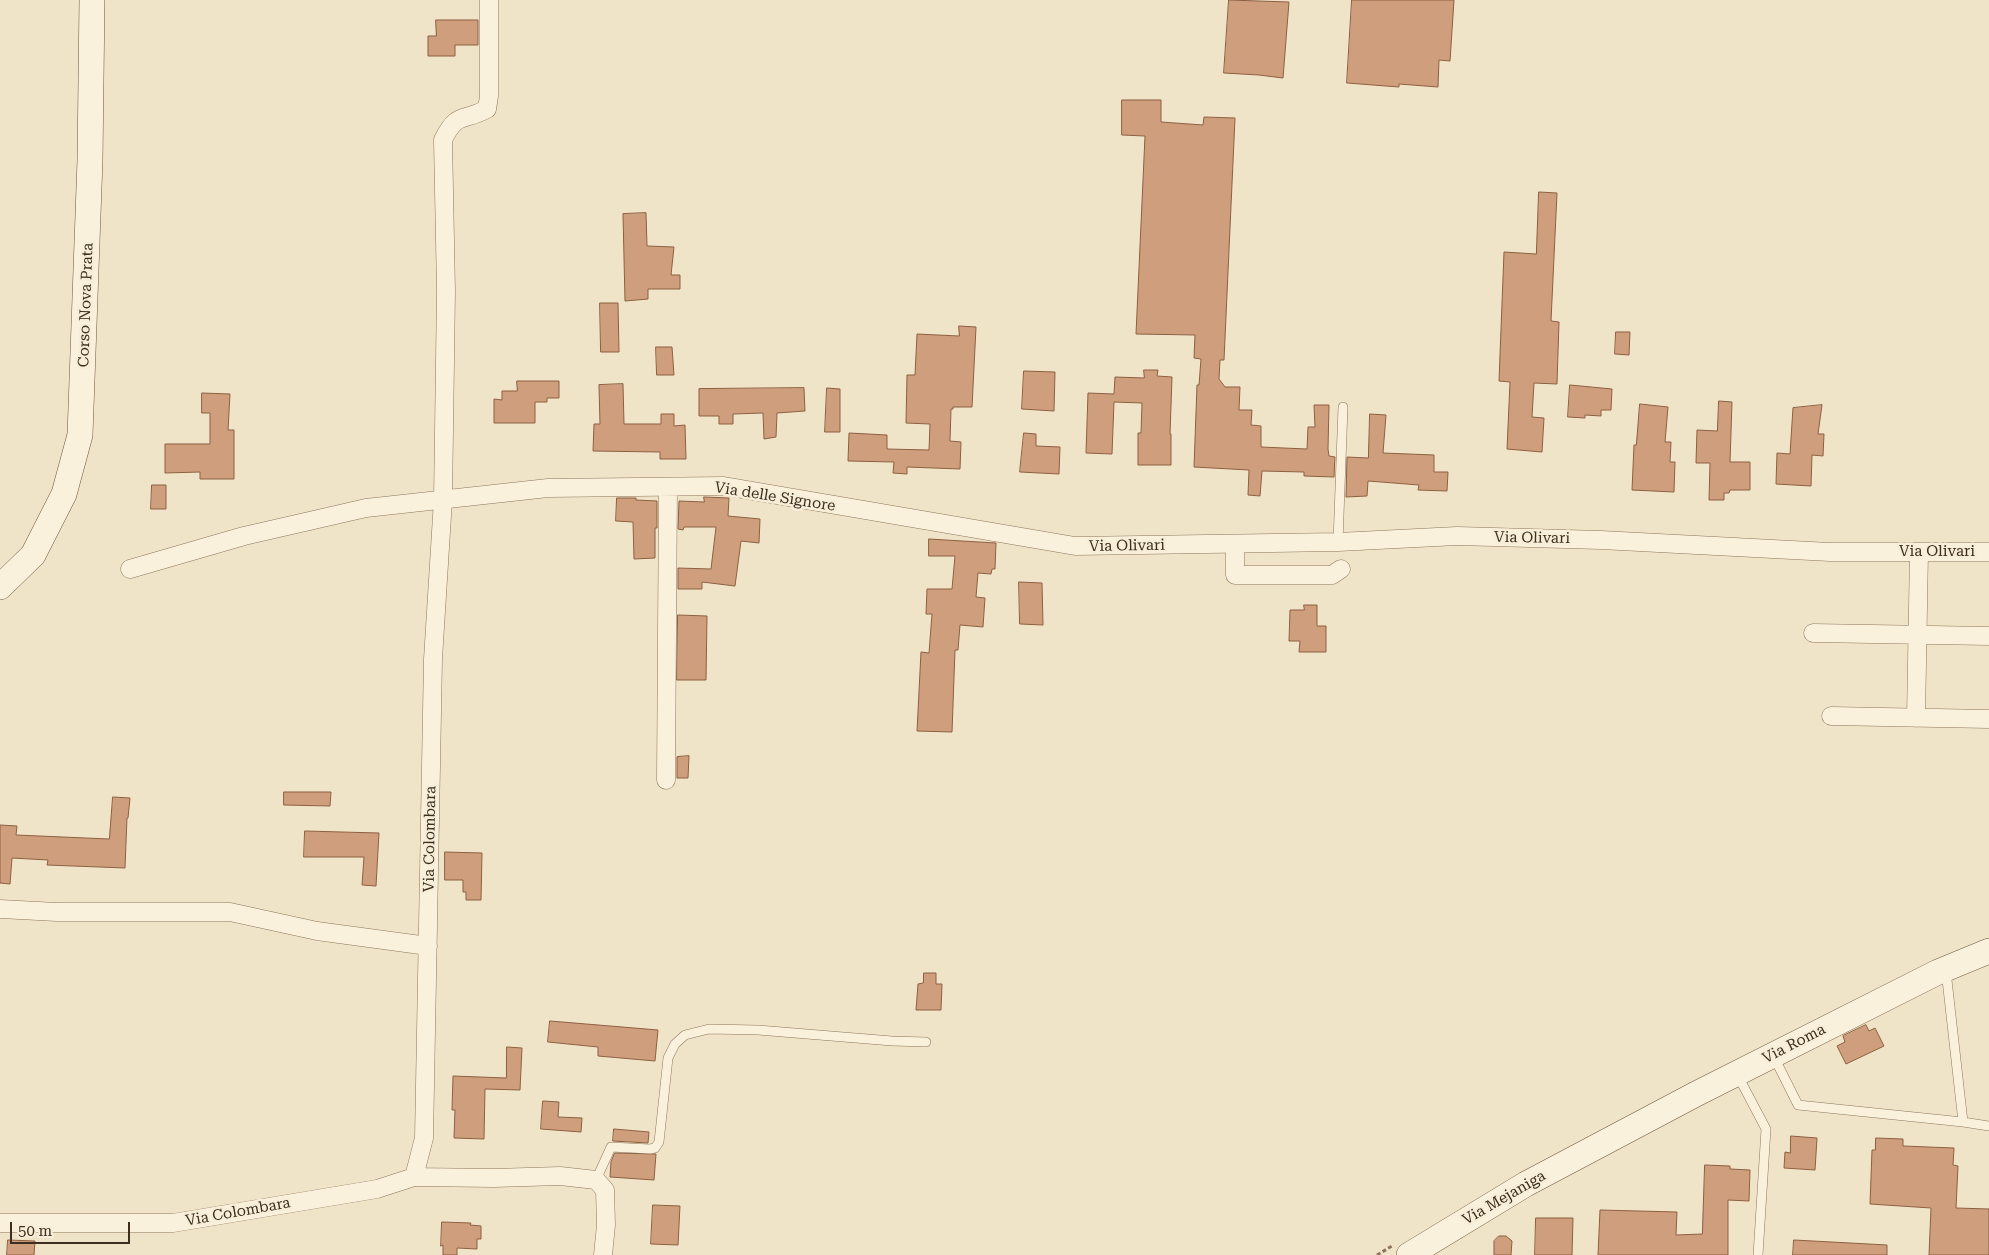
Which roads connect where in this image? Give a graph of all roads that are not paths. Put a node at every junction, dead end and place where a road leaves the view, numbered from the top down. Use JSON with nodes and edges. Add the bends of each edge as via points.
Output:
{"nodes":[{"id":1,"x":92,"y":0,"type":"edge"},
{"id":2,"x":489,"y":0,"type":"edge"},
{"id":3,"x":1343,"y":407,"type":"dead end"},
{"id":4,"x":668,"y":487,"type":"junction"},
{"id":5,"x":443,"y":500,"type":"junction"},
{"id":6,"x":1338,"y":542,"type":"junction"},
{"id":7,"x":1235,"y":544,"type":"junction"},
{"id":8,"x":1075,"y":546,"type":"joint"},
{"id":9,"x":1919,"y":552,"type":"junction"},
{"id":10,"x":1989,"y":552,"type":"edge"},
{"id":11,"x":130,"y":569,"type":"dead end"},
{"id":12,"x":1341,"y":569,"type":"dead end"},
{"id":13,"x":0,"y":587,"type":"edge"},
{"id":14,"x":1813,"y":633,"type":"dead end"},
{"id":15,"x":1918,"y":634,"type":"junction"},
{"id":16,"x":1989,"y":636,"type":"edge"},
{"id":17,"x":1831,"y":716,"type":"dead end"},
{"id":18,"x":1916,"y":718,"type":"junction"},
{"id":19,"x":1989,"y":719,"type":"edge"},
{"id":20,"x":666,"y":780,"type":"dead end"},
{"id":21,"x":0,"y":909,"type":"edge"},
{"id":22,"x":428,"y":946,"type":"junction"},
{"id":23,"x":1989,"y":951,"type":"edge"},
{"id":24,"x":1946,"y":969,"type":"junction"},
{"id":25,"x":926,"y":1042,"type":"dead end"},
{"id":26,"x":1773,"y":1055,"type":"junction"},
{"id":27,"x":1737,"y":1073,"type":"junction"},
{"id":28,"x":1963,"y":1122,"type":"junction"},
{"id":29,"x":1989,"y":1126,"type":"edge"},
{"id":30,"x":1602,"y":1144,"type":"joint"},
{"id":31,"x":414,"y":1177,"type":"junction"},
{"id":32,"x":596,"y":1180,"type":"junction"},
{"id":33,"x":0,"y":1223,"type":"edge"},
{"id":34,"x":603,"y":1255,"type":"edge"},
{"id":35,"x":1409,"y":1255,"type":"edge"},
{"id":36,"x":1758,"y":1255,"type":"edge"}],
"edges":[{"from":1,"to":13,"type":"main road","name":"Corso Nova Prata","via":[[90,189],[80,435],[64,494],[33,555]]},
{"from":2,"to":5,"type":"street","name":"Via Colombara","via":[[487,109],[461,117],[443,140],[446,291]]},
{"from":3,"to":6,"type":"lane"},
{"from":4,"to":5,"type":"street","name":"Via delle Signore","via":[[548,488]]},
{"from":4,"to":8,"type":"street","name":"Via delle Signore","via":[[724,486]]},
{"from":4,"to":20,"type":"street"},
{"from":5,"to":11,"type":"street","name":"Via delle Signore","via":[[366,508],[244,536]]},
{"from":5,"to":22,"type":"street","name":"Via Colombara","via":[[433,659]]},
{"from":6,"to":7,"type":"street","name":"Via Olivari"},
{"from":6,"to":9,"type":"street","name":"Via Olivari","via":[[1456,536],[1830,552]]},
{"from":7,"to":8,"type":"street","name":"Via Olivari"},
{"from":7,"to":12,"type":"street","via":[[1235,575],[1332,575]]},
{"from":9,"to":10,"type":"street","name":"Via Olivari"},
{"from":9,"to":15,"type":"street"},
{"from":14,"to":15,"type":"street"},
{"from":15,"to":16,"type":"street"},
{"from":15,"to":18,"type":"street"},
{"from":17,"to":18,"type":"street"},
{"from":18,"to":19,"type":"street"},
{"from":21,"to":22,"type":"street","via":[[230,912],[317,930]]},
{"from":22,"to":31,"type":"street","name":"Via Colombara","via":[[424,1138]]},
{"from":23,"to":24,"type":"main road","name":"Via Roma"},
{"from":24,"to":26,"type":"main road","name":"Via Roma"},
{"from":24,"to":28,"type":"lane"},
{"from":25,"to":32,"type":"lane","via":[[758,1030],[709,1029],[685,1035],[675,1044],[668,1058],[659,1142],[650,1149],[611,1147]]},
{"from":26,"to":27,"type":"main road","name":"Via Roma"},
{"from":26,"to":28,"type":"lane","via":[[1798,1105]]},
{"from":27,"to":30,"type":"main road","name":"Via Roma"},
{"from":27,"to":36,"type":"lane","via":[[1766,1129]]},
{"from":28,"to":29,"type":"lane"},
{"from":30,"to":35,"type":"main road","name":"Via Mejaniga","via":[[1526,1184]]},
{"from":31,"to":32,"type":"street","name":"Via Colombara","via":[[560,1176]]},
{"from":31,"to":33,"type":"street","name":"Via Colombara","via":[[377,1189],[173,1223]]},
{"from":32,"to":34,"type":"street","via":[[605,1190]]}]}
